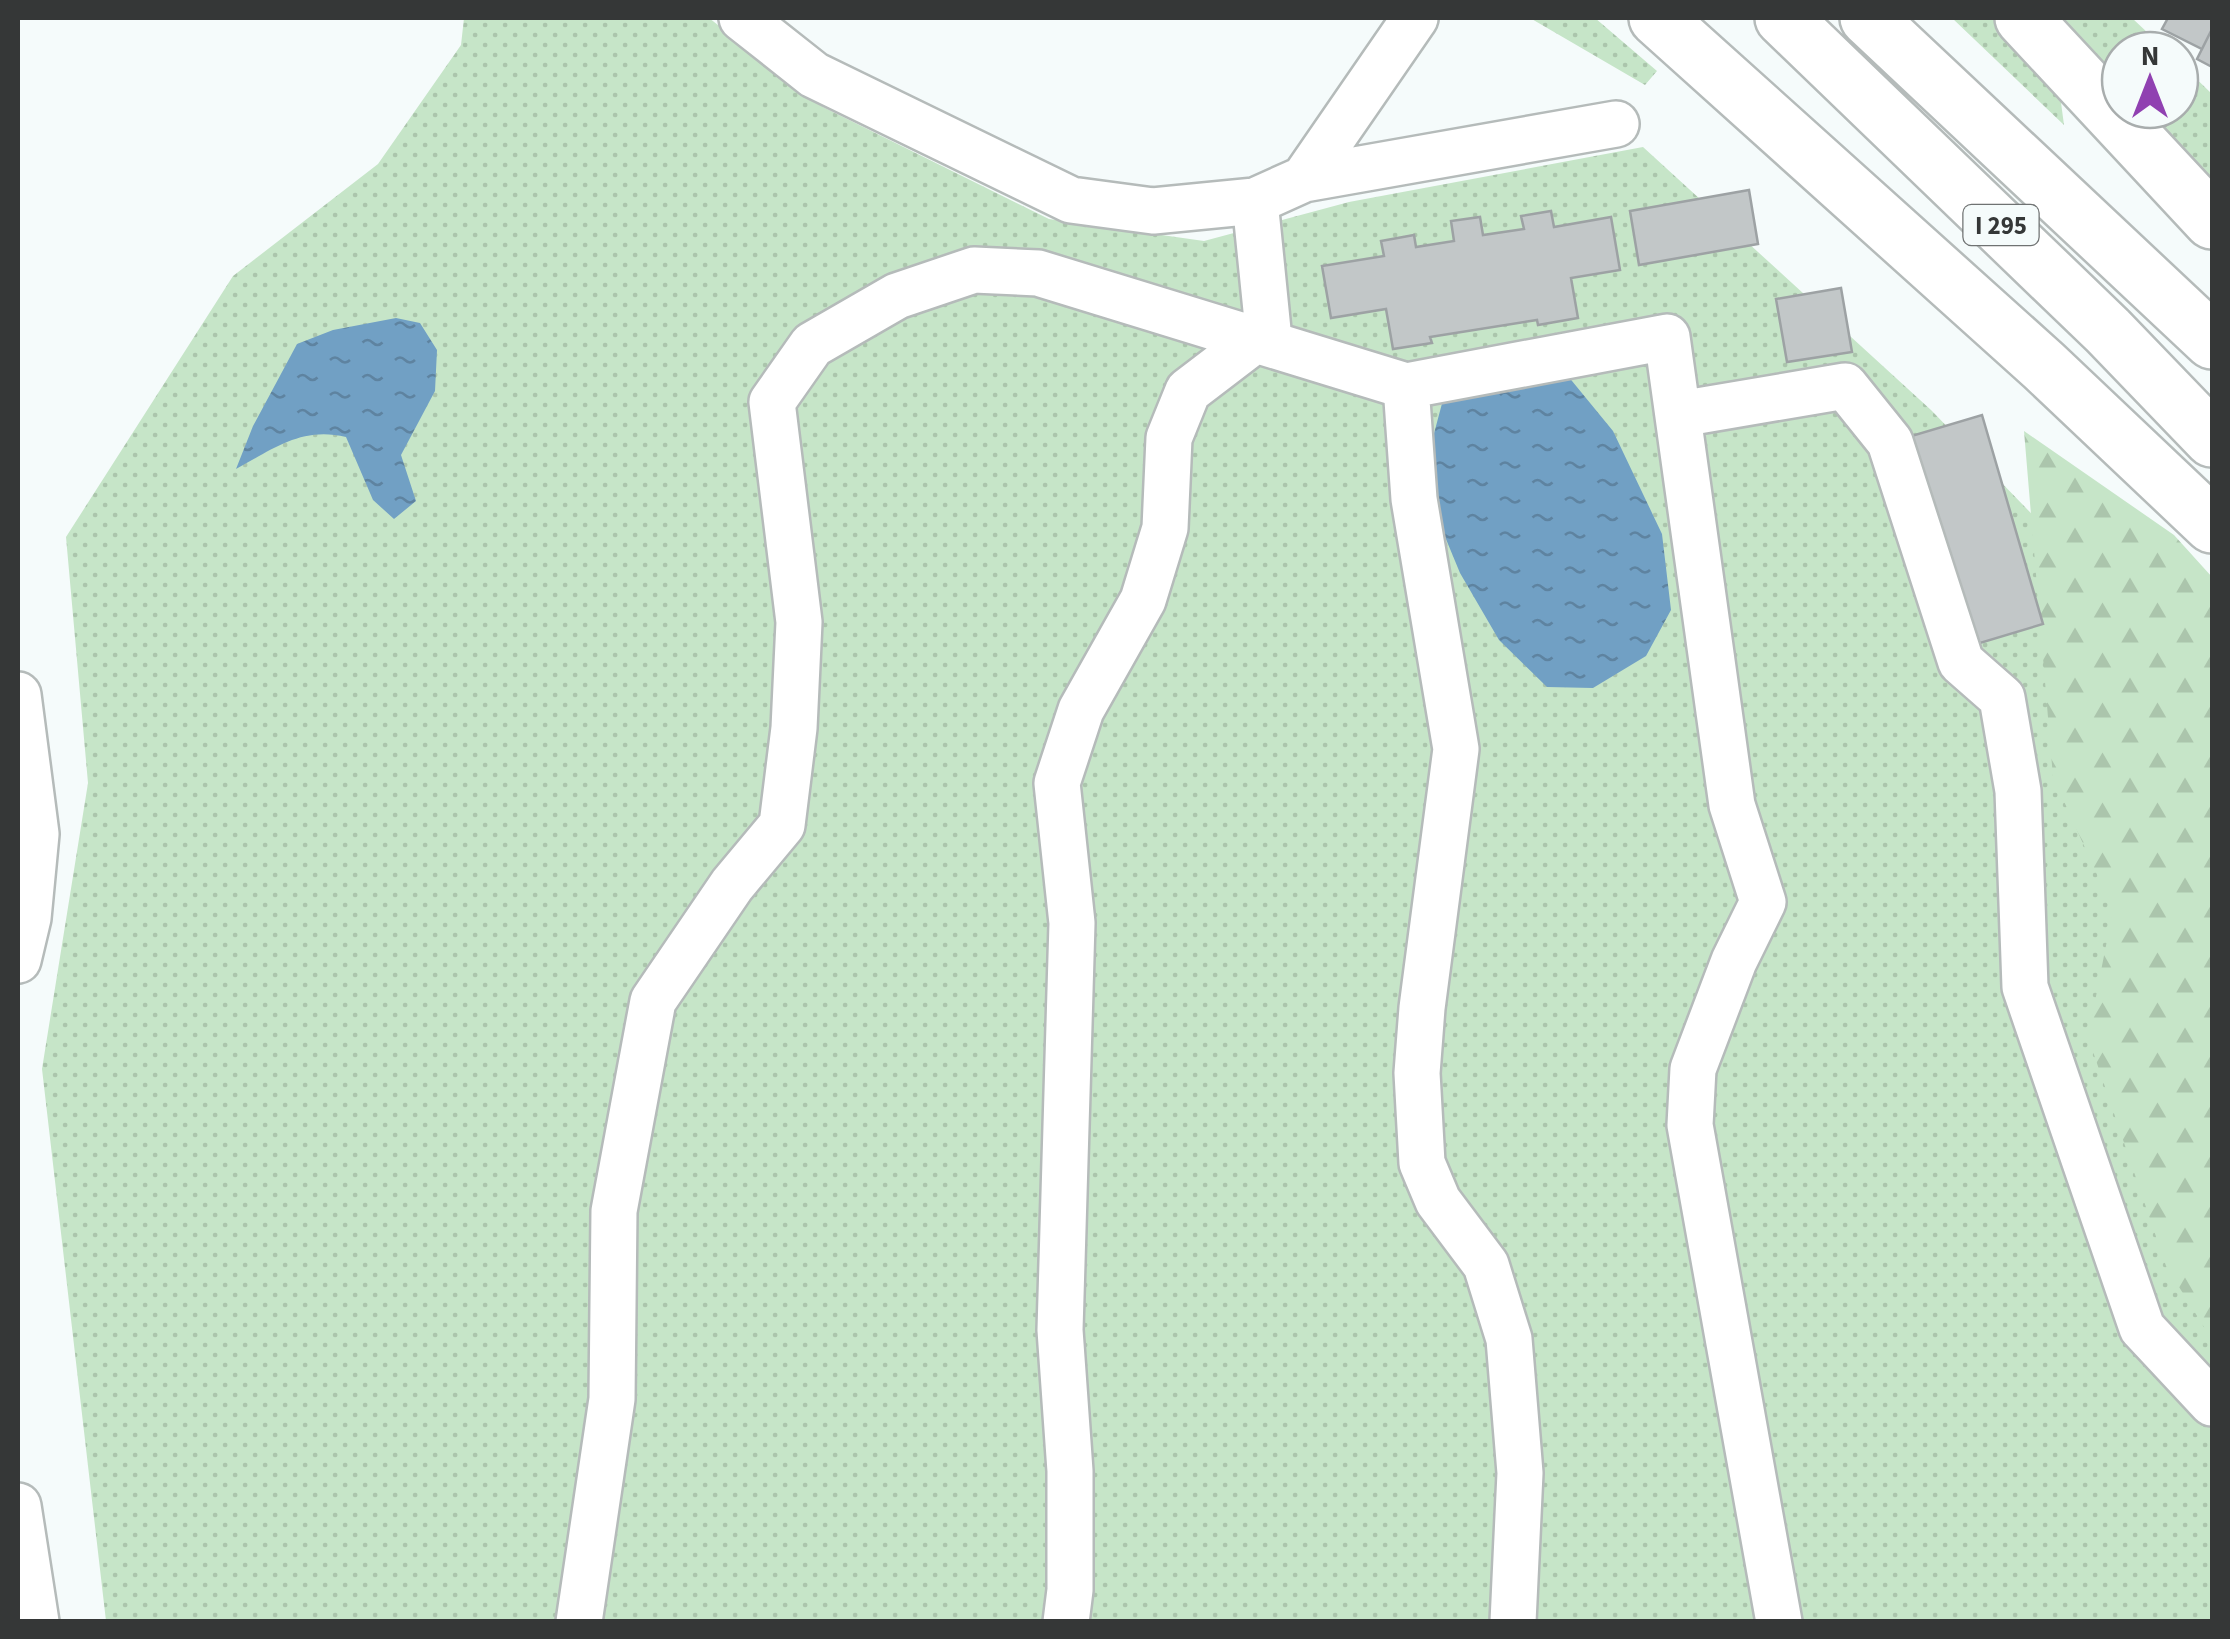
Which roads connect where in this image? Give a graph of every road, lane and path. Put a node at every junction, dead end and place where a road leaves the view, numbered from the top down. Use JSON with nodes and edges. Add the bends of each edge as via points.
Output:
{"nodes":[{"id":1,"x":742,"y":18,"type":"edge"},
{"id":2,"x":1415,"y":18,"type":"edge"},
{"id":3,"x":1657,"y":18,"type":"edge"},
{"id":4,"x":1782,"y":18,"type":"edge"},
{"id":5,"x":1868,"y":18,"type":"edge"},
{"id":6,"x":2023,"y":18,"type":"edge"},
{"id":7,"x":1616,"y":124,"type":"dead end"},
{"id":8,"x":1304,"y":179,"type":"junction"},
{"id":9,"x":1255,"y":201,"type":"junction"},
{"id":10,"x":2212,"y":220,"type":"edge"},
{"id":11,"x":2212,"y":341,"type":"edge"},
{"id":12,"x":1252,"y":342,"type":"junction"},
{"id":13,"x":1406,"y":386,"type":"junction"},
{"id":14,"x":1680,"y":414,"type":"junction"},
{"id":15,"x":2212,"y":439,"type":"edge"},
{"id":16,"x":2212,"y":525,"type":"edge"},
{"id":17,"x":18,"y":695,"type":"edge"},
{"id":18,"x":18,"y":960,"type":"edge"},
{"id":19,"x":2212,"y":1403,"type":"edge"},
{"id":20,"x":18,"y":1506,"type":"edge"},
{"id":21,"x":36,"y":1622,"type":"edge"},
{"id":22,"x":579,"y":1622,"type":"edge"},
{"id":23,"x":1066,"y":1622,"type":"edge"},
{"id":24,"x":1513,"y":1622,"type":"edge"},
{"id":25,"x":1779,"y":1622,"type":"edge"}],
"edges":[{"from":1,"to":9,"type":"street","via":[[814,75],[1071,200],[1153,211]]},
{"from":2,"to":8,"type":"street"},
{"from":3,"to":16,"type":"highway"},
{"from":4,"to":15,"type":"highway","number":"I 295","via":[[2067,290]]},
{"from":5,"to":11,"type":"highway","number":"I 295"},
{"from":6,"to":10,"type":"highway"},
{"from":7,"to":8,"type":"street"},
{"from":8,"to":9,"type":"street"},
{"from":9,"to":12,"type":"street","via":[[1268,330]]},
{"from":12,"to":13,"type":"street"},
{"from":12,"to":22,"type":"street","via":[[1038,273],[974,270],[897,296],[812,345],[772,402],[799,622],[782,826],[732,885],[653,1001],[614,1212],[612,1400]]},
{"from":12,"to":23,"type":"street","via":[[1188,392],[1169,438],[1164,528],[1143,600],[1081,710],[1057,783],[1072,923],[1060,1330],[1070,1470]]},
{"from":13,"to":14,"type":"street","via":[[1667,337]]},
{"from":13,"to":24,"type":"street","via":[[1414,499],[1456,749],[1422,1008],[1422,1163],[1438,1201],[1486,1265],[1509,1339],[1520,1474]]},
{"from":14,"to":19,"type":"street","via":[[1845,386],[1890,442],[1961,662],[2002,698],[2018,790],[2025,986],[2054,1082],[2142,1328]]},
{"from":14,"to":25,"type":"street","via":[[1732,805],[1763,902],[1693,1068],[1690,1125]]},
{"from":17,"to":18,"type":"street","via":[[36,834]]},
{"from":20,"to":21,"type":"street"}]}
